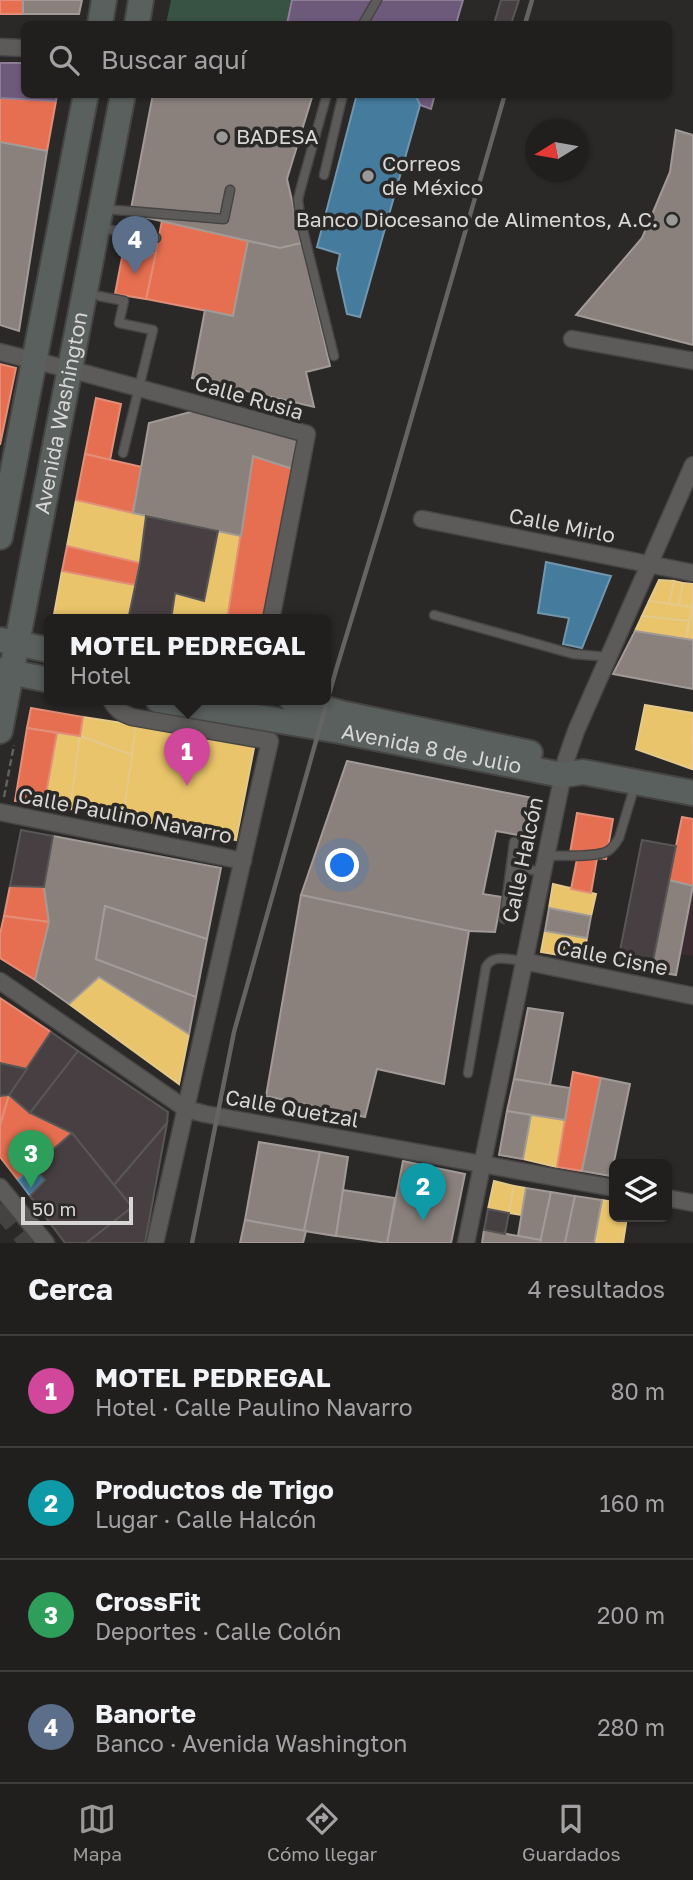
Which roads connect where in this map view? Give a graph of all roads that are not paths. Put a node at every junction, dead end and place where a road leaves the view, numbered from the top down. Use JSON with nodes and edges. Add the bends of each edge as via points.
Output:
{"nodes":[{"id":1,"x":104,"y":0,"type":"edge"},
{"id":2,"x":141,"y":0,"type":"edge"},
{"id":3,"x":377,"y":0,"type":"edge"},
{"id":4,"x":100,"y":21,"type":"edge"},
{"id":5,"x":138,"y":21,"type":"edge"},
{"id":6,"x":365,"y":21,"type":"edge"},
{"id":7,"x":0,"y":47,"type":"edge"},
{"id":8,"x":21,"y":48,"type":"edge"},
{"id":9,"x":85,"y":98,"type":"edge"},
{"id":10,"x":123,"y":98,"type":"edge"},
{"id":11,"x":326,"y":98,"type":"edge"},
{"id":12,"x":342,"y":98,"type":"edge"},
{"id":13,"x":324,"y":175,"type":"dead end"},
{"id":14,"x":230,"y":190,"type":"dead end"},
{"id":15,"x":100,"y":218,"type":"junction"},
{"id":16,"x":156,"y":238,"type":"dead end"},
{"id":17,"x":99,"y":296,"type":"dead end"},
{"id":18,"x":572,"y":339,"type":"dead end"},
{"id":19,"x":0,"y":352,"type":"edge"},
{"id":20,"x":334,"y":356,"type":"dead end"},
{"id":21,"x":34,"y":360,"type":"junction"},
{"id":22,"x":693,"y":361,"type":"edge"},
{"id":23,"x":70,"y":369,"type":"junction"},
{"id":24,"x":139,"y":388,"type":"junction"},
{"id":25,"x":123,"y":453,"type":"dead end"},
{"id":26,"x":693,"y":465,"type":"edge"},
{"id":27,"x":422,"y":519,"type":"dead end"},
{"id":28,"x":0,"y":537,"type":"edge"},
{"id":29,"x":649,"y":565,"type":"junction"},
{"id":30,"x":693,"y":573,"type":"edge"},
{"id":31,"x":272,"y":614,"type":"edge"},
{"id":32,"x":434,"y":615,"type":"dead end"},
{"id":33,"x":8,"y":641,"type":"edge"},
{"id":34,"x":44,"y":649,"type":"edge"},
{"id":35,"x":609,"y":657,"type":"junction"},
{"id":36,"x":6,"y":671,"type":"edge"},
{"id":37,"x":44,"y":679,"type":"edge"},
{"id":38,"x":114,"y":705,"type":"edge"},
{"id":39,"x":187,"y":705,"type":"edge"},
{"id":40,"x":311,"y":705,"type":"edge"},
{"id":41,"x":0,"y":731,"type":"edge"},
{"id":42,"x":570,"y":769,"type":"junction"},
{"id":43,"x":635,"y":782,"type":"junction"},
{"id":44,"x":693,"y":793,"type":"edge"},
{"id":45,"x":0,"y":812,"type":"edge"},
{"id":46,"x":514,"y":842,"type":"dead end"},
{"id":47,"x":243,"y":861,"type":"junction"},
{"id":48,"x":543,"y":864,"type":"junction"},
{"id":49,"x":511,"y":866,"type":"junction"},
{"id":50,"x":505,"y":919,"type":"dead end"},
{"id":51,"x":523,"y":961,"type":"junction"},
{"id":52,"x":0,"y":981,"type":"edge"},
{"id":53,"x":693,"y":996,"type":"edge"},
{"id":54,"x":468,"y":1073,"type":"dead end"},
{"id":55,"x":186,"y":1110,"type":"junction"},
{"id":56,"x":482,"y":1163,"type":"junction"},
{"id":57,"x":0,"y":1187,"type":"edge"},
{"id":58,"x":609,"y":1187,"type":"edge"},
{"id":59,"x":672,"y":1199,"type":"edge"},
{"id":60,"x":693,"y":1203,"type":"edge"},
{"id":61,"x":46,"y":1243,"type":"edge"},
{"id":62,"x":155,"y":1243,"type":"edge"},
{"id":63,"x":466,"y":1243,"type":"edge"}],
"edges":[{"from":1,"to":4,"type":"main road"},
{"from":2,"to":5,"type":"main road"},
{"from":3,"to":6,"type":"lane"},
{"from":7,"to":8,"type":"street"},
{"from":9,"to":21,"type":"main road","name":"Avenida Washington"},
{"from":10,"to":15,"type":"main road","name":"Avenida Washington"},
{"from":11,"to":20,"type":"lane","via":[[298,200]]},
{"from":12,"to":13,"type":"lane"},
{"from":14,"to":15,"type":"lane","via":[[224,219]]},
{"from":15,"to":16,"type":"lane"},
{"from":15,"to":23,"type":"main road","name":"Avenida Washington"},
{"from":17,"to":24,"type":"lane","via":[[124,300],[119,323],[153,330]]},
{"from":18,"to":22,"type":"street"},
{"from":19,"to":21,"type":"street","name":"Calle Rusia"},
{"from":21,"to":23,"type":"street","name":"Calle Rusia"},
{"from":21,"to":28,"type":"main road","name":"Avenida Washington"},
{"from":23,"to":24,"type":"street","name":"Calle Rusia"},
{"from":23,"to":33,"type":"main road","name":"Avenida Washington"},
{"from":24,"to":25,"type":"lane"},
{"from":24,"to":31,"type":"street","name":"Calle Rusia","via":[[307,435]]},
{"from":26,"to":29,"type":"street","name":"Calle Halcón"},
{"from":27,"to":29,"type":"street","name":"Calle Mirlo"},
{"from":29,"to":30,"type":"street","name":"Calle Mirlo"},
{"from":29,"to":35,"type":"street","name":"Calle Halcón"},
{"from":32,"to":35,"type":"lane","via":[[573,654]]},
{"from":33,"to":34,"type":"main road"},
{"from":33,"to":36,"type":"main road","name":"Avenida Washington"},
{"from":35,"to":42,"type":"street","name":"Calle Halcón","via":[[576,731]]},
{"from":36,"to":37,"type":"main road"},
{"from":36,"to":41,"type":"main road","name":"Avenida Washington"},
{"from":38,"to":47,"type":"street","via":[[132,717],[270,741]]},
{"from":39,"to":42,"type":"main road","name":"Avenida 8 de Julio"},
{"from":40,"to":42,"type":"main road","name":"Avenida 8 de Julio"},
{"from":42,"to":43,"type":"main road","name":"Avenida 8 de Julio"},
{"from":42,"to":48,"type":"street","name":"Calle Halcón"},
{"from":43,"to":44,"type":"main road","name":"Avenida 8 de Julio"},
{"from":43,"to":48,"type":"lane","via":[[614,846],[598,854]]},
{"from":45,"to":47,"type":"street","name":"Calle Paulino Navarro"},
{"from":46,"to":49,"type":"lane"},
{"from":47,"to":55,"type":"street"},
{"from":48,"to":49,"type":"lane"},
{"from":48,"to":51,"type":"street","name":"Calle Halcón"},
{"from":49,"to":50,"type":"lane"},
{"from":51,"to":53,"type":"street","name":"Calle Cisne"},
{"from":51,"to":54,"type":"lane","via":[[499,958],[488,962]]},
{"from":51,"to":56,"type":"street","name":"Calle Halcón"},
{"from":52,"to":55,"type":"street","name":"Calle Quetzal"},
{"from":55,"to":56,"type":"street","name":"Calle Quetzal"},
{"from":55,"to":62,"type":"street"},
{"from":56,"to":58,"type":"street","name":"Calle Quetzal"},
{"from":56,"to":63,"type":"street","name":"Calle Halcón"},
{"from":57,"to":61,"type":"street"},
{"from":59,"to":60,"type":"street"}]}
